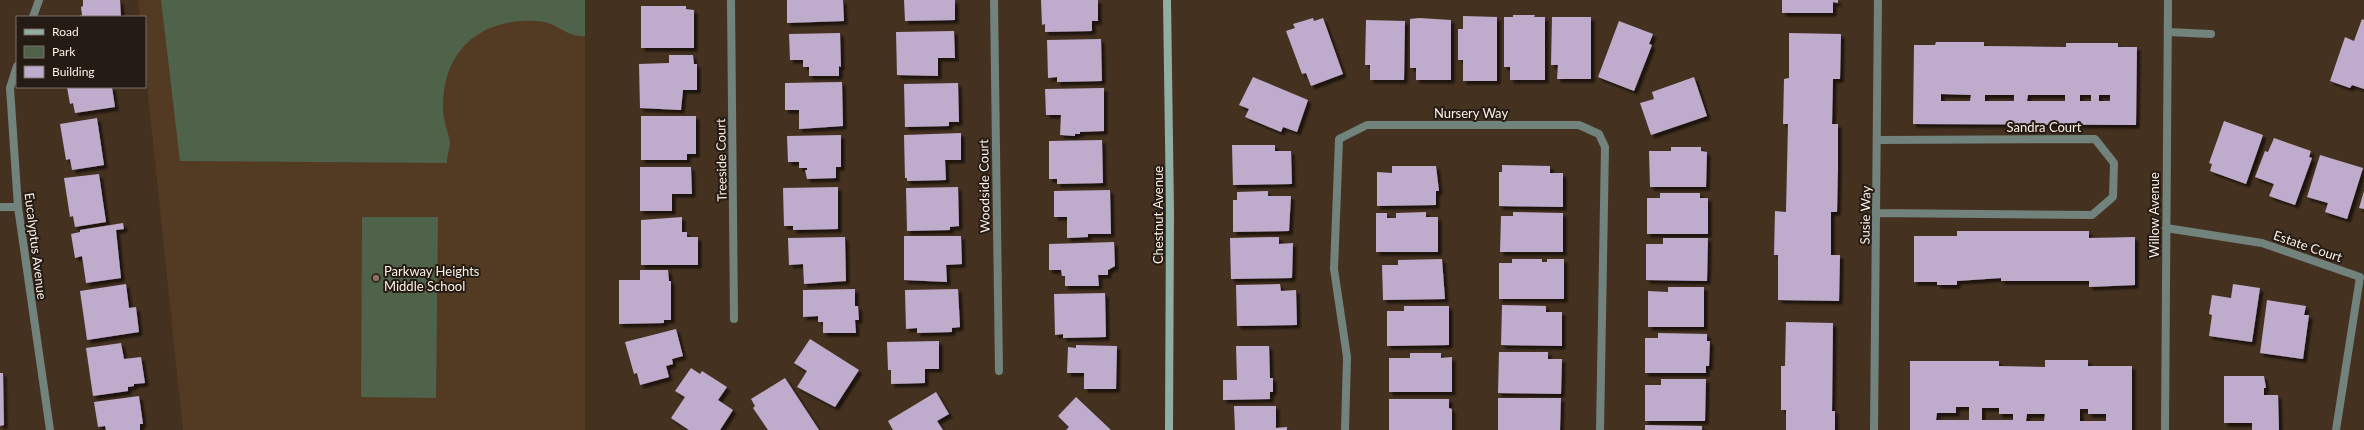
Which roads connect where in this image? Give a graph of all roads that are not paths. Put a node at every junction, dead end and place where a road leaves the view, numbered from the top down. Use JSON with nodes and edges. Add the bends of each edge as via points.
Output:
{"nodes":[{"id":1,"x":39,"y":0,"type":"edge"},
{"id":2,"x":732,"y":0,"type":"edge"},
{"id":3,"x":994,"y":0,"type":"edge"},
{"id":4,"x":1167,"y":0,"type":"edge"},
{"id":5,"x":1878,"y":0,"type":"edge"},
{"id":6,"x":2168,"y":0,"type":"edge"},
{"id":7,"x":33,"y":16,"type":"edge"},
{"id":8,"x":2168,"y":32,"type":"junction"},
{"id":9,"x":2211,"y":34,"type":"dead end"},
{"id":10,"x":16,"y":69,"type":"edge"},
{"id":11,"x":1878,"y":140,"type":"junction"},
{"id":12,"x":0,"y":207,"type":"edge"},
{"id":13,"x":18,"y":207,"type":"junction"},
{"id":14,"x":1877,"y":213,"type":"junction"},
{"id":15,"x":2166,"y":228,"type":"junction"},
{"id":16,"x":734,"y":319,"type":"dead end"},
{"id":17,"x":999,"y":371,"type":"dead end"},
{"id":18,"x":50,"y":430,"type":"edge"},
{"id":19,"x":1170,"y":430,"type":"edge"},
{"id":20,"x":1345,"y":430,"type":"edge"},
{"id":21,"x":1600,"y":430,"type":"edge"},
{"id":22,"x":1874,"y":430,"type":"edge"},
{"id":23,"x":2165,"y":430,"type":"edge"},
{"id":24,"x":2336,"y":430,"type":"edge"}],
"edges":[{"from":1,"to":7,"type":"street"},
{"from":2,"to":16,"type":"street","name":"Treeside Court"},
{"from":3,"to":17,"type":"street","name":"Woodside Court"},
{"from":4,"to":19,"type":"main road","name":"Chestnut Avenue"},
{"from":5,"to":11,"type":"street","name":"Susie Way"},
{"from":6,"to":8,"type":"street","name":"Willow Avenue"},
{"from":8,"to":9,"type":"street"},
{"from":8,"to":15,"type":"street","name":"Willow Avenue"},
{"from":10,"to":13,"type":"street","name":"Eucalyptus Avenue","via":[[10,88]]},
{"from":11,"to":14,"type":"street","name":"Susie Way"},
{"from":11,"to":14,"type":"street","name":"Sandra Court","via":[[2095,139],[2114,163],[2113,197],[2092,215]]},
{"from":12,"to":13,"type":"street"},
{"from":13,"to":18,"type":"street","name":"Eucalyptus Avenue"},
{"from":14,"to":22,"type":"street","name":"Susie Way"},
{"from":15,"to":23,"type":"street","name":"Willow Avenue"},
{"from":15,"to":24,"type":"street","name":"Estate Court","via":[[2262,243],[2360,277]]},
{"from":20,"to":21,"type":"street","name":"Nursery Way","via":[[1347,357],[1334,269],[1339,139],[1367,125],[1579,125],[1599,134],[1605,146]]}]}
